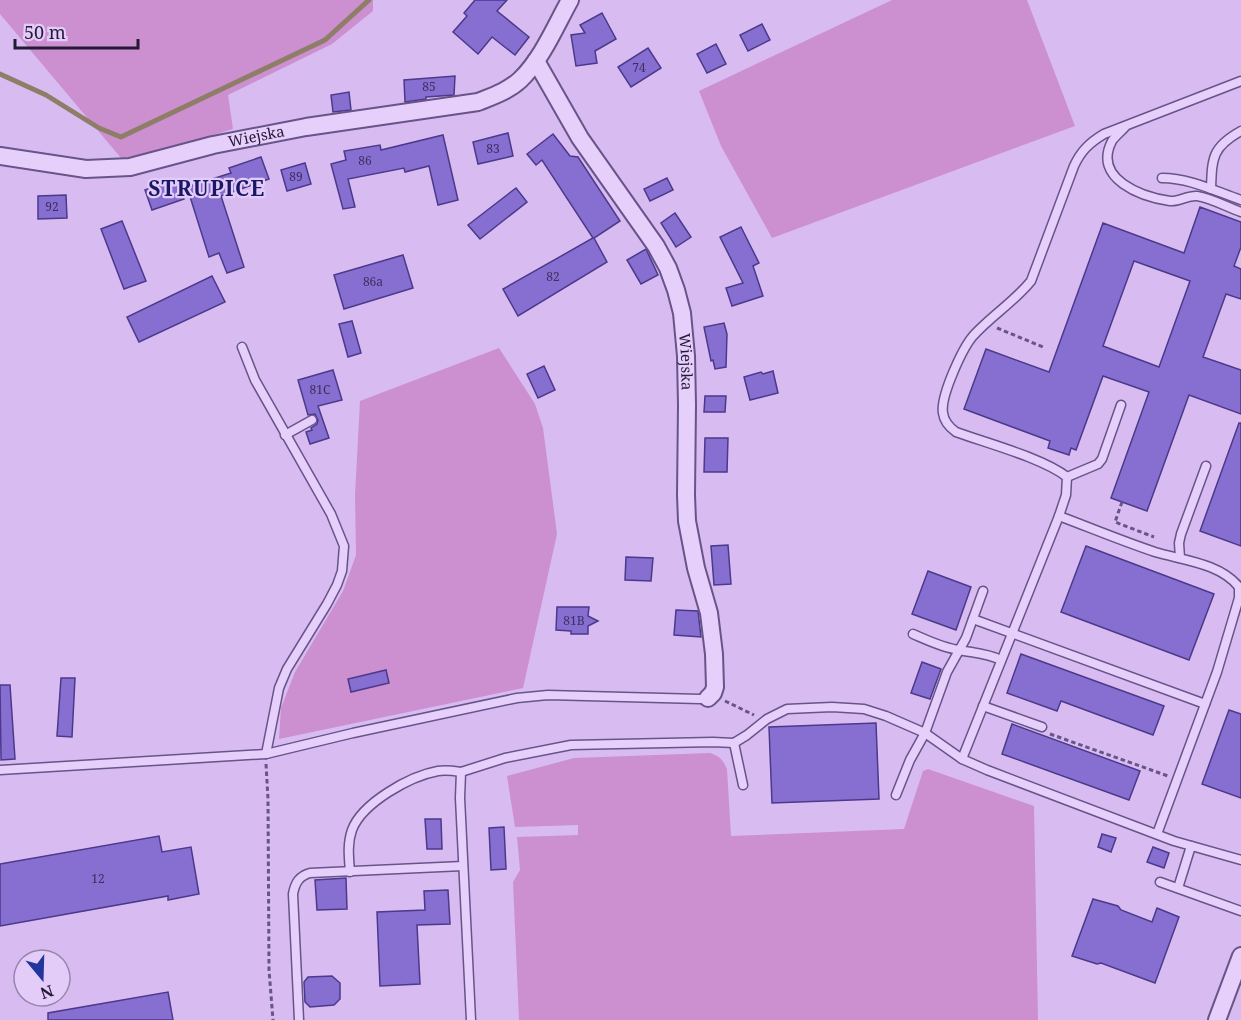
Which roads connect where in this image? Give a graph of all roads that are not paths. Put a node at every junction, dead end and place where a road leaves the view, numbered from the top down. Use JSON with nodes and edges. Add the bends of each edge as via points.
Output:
{"nodes":[{"id":1,"x":570,"y":0,"type":"edge"},
{"id":2,"x":536,"y":61,"type":"junction"},
{"id":3,"x":1241,"y":81,"type":"edge"},
{"id":4,"x":1127,"y":125,"type":"junction"},
{"id":5,"x":1241,"y":131,"type":"edge"},
{"id":6,"x":0,"y":156,"type":"edge"},
{"id":7,"x":1162,"y":178,"type":"dead end"},
{"id":8,"x":1211,"y":189,"type":"junction"},
{"id":9,"x":1241,"y":200,"type":"edge"},
{"id":10,"x":1241,"y":212,"type":"edge"},
{"id":11,"x":242,"y":347,"type":"dead end"},
{"id":12,"x":1121,"y":405,"type":"dead end"},
{"id":13,"x":312,"y":420,"type":"dead end"},
{"id":14,"x":285,"y":435,"type":"junction"},
{"id":15,"x":1206,"y":466,"type":"dead end"},
{"id":16,"x":1067,"y":477,"type":"junction"},
{"id":17,"x":1059,"y":516,"type":"junction"},
{"id":18,"x":1180,"y":558,"type":"junction"},
{"id":19,"x":983,"y":591,"type":"dead end"},
{"id":20,"x":973,"y":619,"type":"junction"},
{"id":21,"x":1013,"y":633,"type":"junction"},
{"id":22,"x":913,"y":634,"type":"dead end"},
{"id":23,"x":959,"y":651,"type":"junction"},
{"id":24,"x":1001,"y":660,"type":"junction"},
{"id":25,"x":711,"y":696,"type":"joint"},
{"id":26,"x":1205,"y":704,"type":"junction"},
{"id":27,"x":983,"y":706,"type":"junction"},
{"id":28,"x":1042,"y":727,"type":"road end"},
{"id":29,"x":925,"y":734,"type":"junction"},
{"id":30,"x":734,"y":743,"type":"junction"},
{"id":31,"x":266,"y":754,"type":"junction"},
{"id":32,"x":963,"y":759,"type":"junction"},
{"id":33,"x":0,"y":770,"type":"edge"},
{"id":34,"x":461,"y":771,"type":"junction"},
{"id":35,"x":743,"y":785,"type":"dead end"},
{"id":36,"x":896,"y":795,"type":"dead end"},
{"id":37,"x":1157,"y":834,"type":"junction"},
{"id":38,"x":1191,"y":846,"type":"junction"},
{"id":39,"x":1241,"y":860,"type":"edge"},
{"id":40,"x":463,"y":866,"type":"junction"},
{"id":41,"x":350,"y":872,"type":"junction"},
{"id":42,"x":1160,"y":882,"type":"dead end"},
{"id":43,"x":1178,"y":888,"type":"junction"},
{"id":44,"x":1241,"y":911,"type":"edge"},
{"id":45,"x":1241,"y":956,"type":"edge"},
{"id":46,"x":299,"y":1020,"type":"edge"},
{"id":47,"x":471,"y":1020,"type":"edge"},
{"id":48,"x":1217,"y":1020,"type":"edge"}],
"edges":[{"from":1,"to":2,"type":"street","name":"Wiejska"},
{"from":2,"to":6,"type":"street","name":"Wiejska","via":[[502,93],[478,102],[306,126],[130,168],[86,169]]},
{"from":2,"to":25,"type":"street","name":"Wiejska","via":[[580,138],[656,246],[676,290],[686,356],[687,521],[709,613],[714,654]]},
{"from":3,"to":4,"type":"lane"},
{"from":4,"to":10,"type":"lane","via":[[1112,141],[1109,154],[1109,165],[1122,185],[1172,201],[1196,196]]},
{"from":4,"to":16,"type":"lane","via":[[1090,142],[1080,153],[1031,281],[964,348],[942,406],[947,425],[956,432],[1058,470]]},
{"from":5,"to":8,"type":"lane","via":[[1216,150],[1211,161]]},
{"from":7,"to":8,"type":"lane"},
{"from":8,"to":9,"type":"lane"},
{"from":11,"to":14,"type":"lane"},
{"from":12,"to":16,"type":"lane","via":[[1102,459]]},
{"from":13,"to":14,"type":"lane"},
{"from":14,"to":31,"type":"lane","via":[[340,533],[344,558],[337,585],[279,688]]},
{"from":15,"to":18,"type":"lane","via":[[1181,534]]},
{"from":16,"to":17,"type":"lane"},
{"from":17,"to":18,"type":"lane"},
{"from":17,"to":21,"type":"lane"},
{"from":18,"to":26,"type":"lane","via":[[1224,573],[1239,587],[1239,598]]},
{"from":19,"to":20,"type":"lane"},
{"from":20,"to":21,"type":"lane"},
{"from":20,"to":23,"type":"lane"},
{"from":21,"to":24,"type":"lane"},
{"from":21,"to":26,"type":"lane"},
{"from":22,"to":23,"type":"lane"},
{"from":23,"to":24,"type":"lane"},
{"from":23,"to":29,"type":"lane","via":[[947,672]]},
{"from":24,"to":27,"type":"lane"},
{"from":25,"to":31,"type":"lane","via":[[700,699],[548,694],[517,698]]},
{"from":26,"to":37,"type":"lane"},
{"from":27,"to":28,"type":"lane"},
{"from":27,"to":32,"type":"lane"},
{"from":29,"to":30,"type":"lane","via":[[864,709],[787,709]]},
{"from":29,"to":32,"type":"lane"},
{"from":29,"to":36,"type":"lane"},
{"from":30,"to":34,"type":"lane","via":[[571,745]]},
{"from":30,"to":35,"type":"lane"},
{"from":31,"to":33,"type":"lane"},
{"from":32,"to":37,"type":"lane"},
{"from":34,"to":40,"type":"lane"},
{"from":34,"to":41,"type":"lane","via":[[421,776],[387,792],[364,812],[352,828]]},
{"from":37,"to":38,"type":"lane"},
{"from":38,"to":39,"type":"lane"},
{"from":38,"to":43,"type":"lane"},
{"from":40,"to":41,"type":"lane"},
{"from":40,"to":47,"type":"lane"},
{"from":41,"to":46,"type":"lane","via":[[304,875],[294,887]]},
{"from":42,"to":43,"type":"lane"},
{"from":43,"to":44,"type":"lane"},
{"from":45,"to":48,"type":"street"}]}
